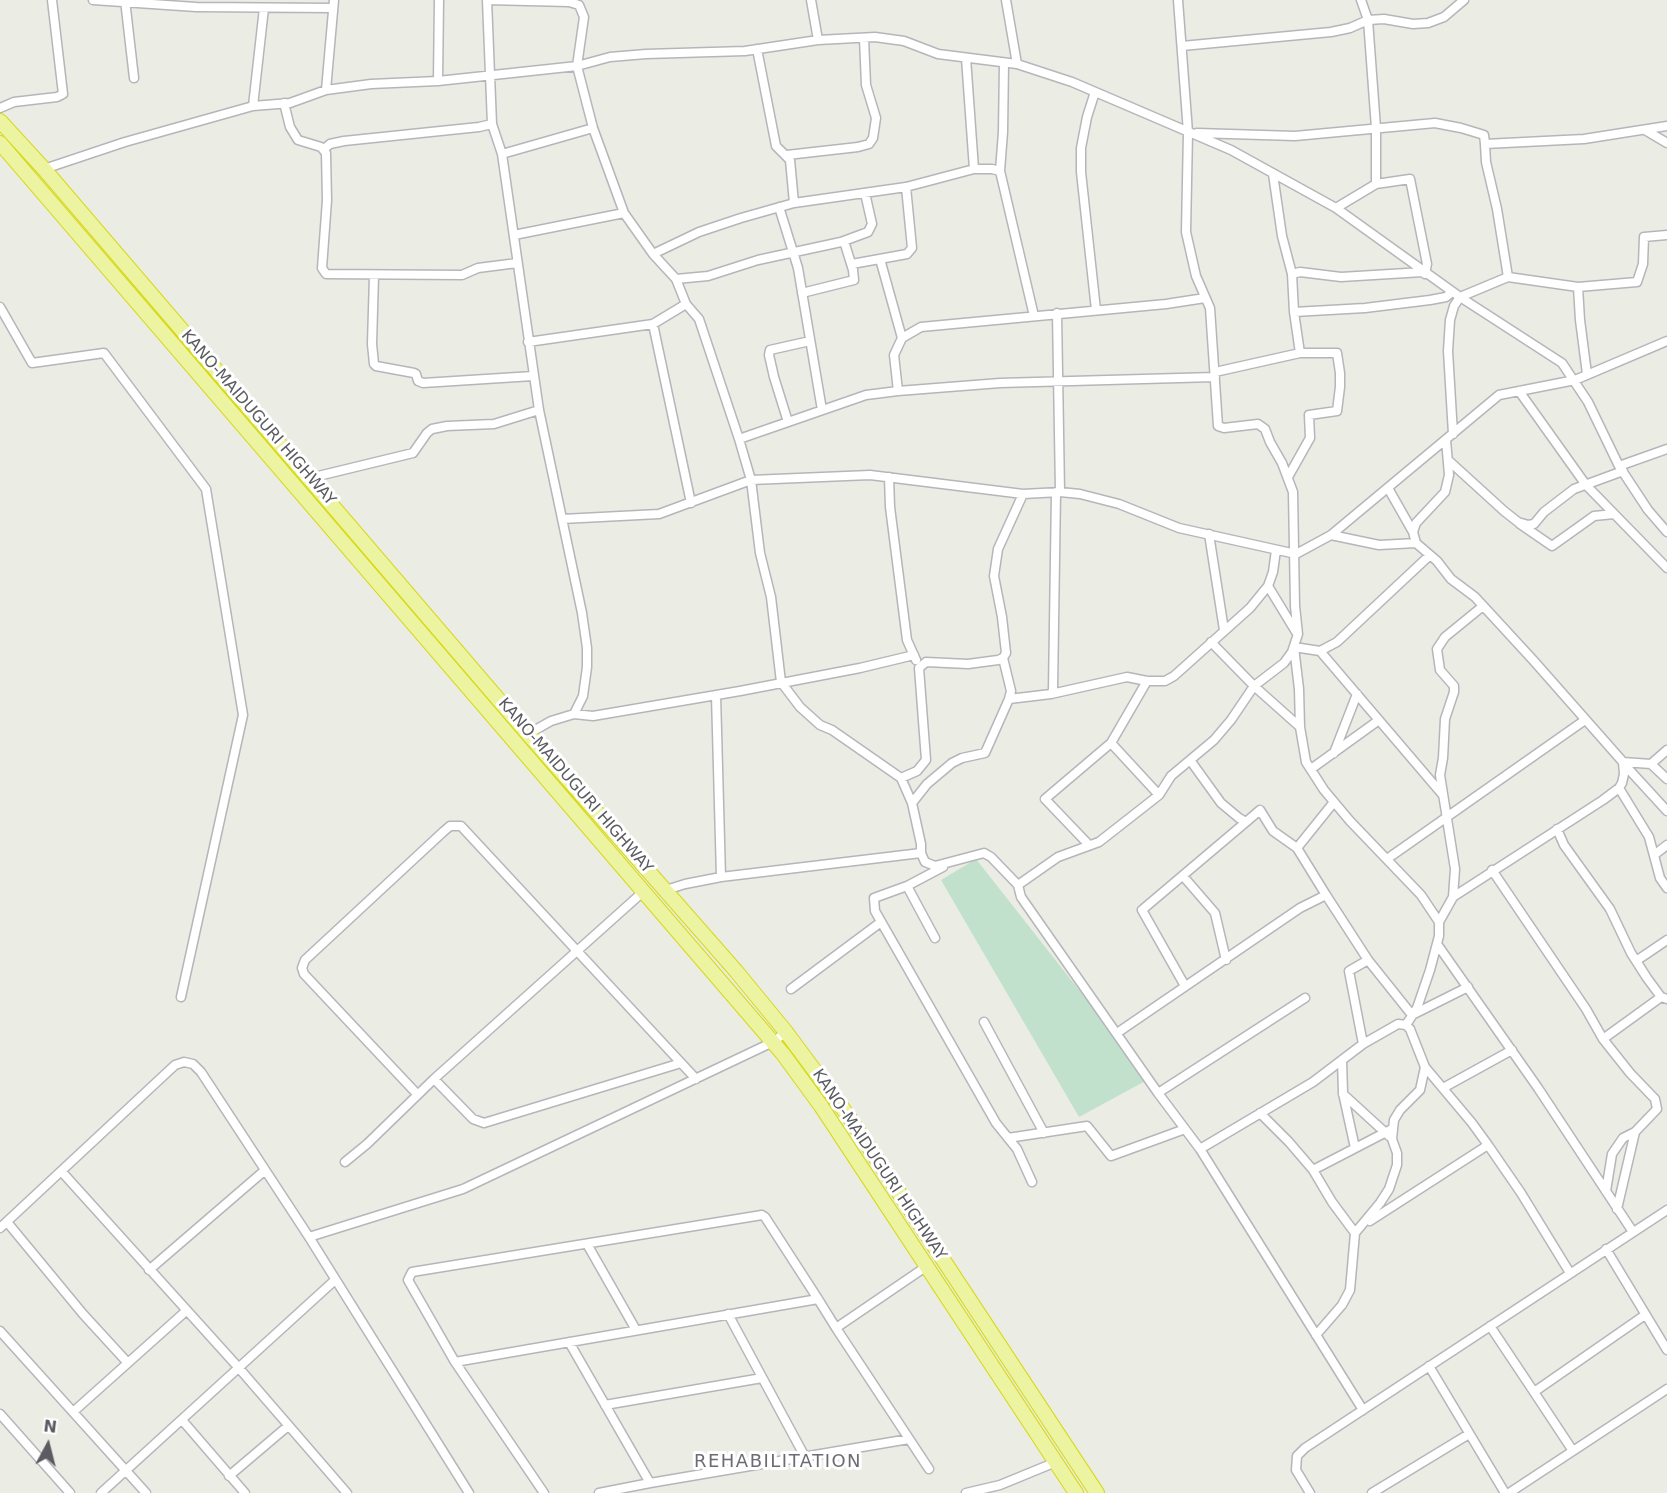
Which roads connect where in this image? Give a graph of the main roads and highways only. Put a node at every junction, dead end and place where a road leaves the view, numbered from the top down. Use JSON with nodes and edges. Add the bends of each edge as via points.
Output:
{"nodes":[{"id":1,"x":0,"y":121,"type":"edge"},
{"id":2,"x":0,"y":143,"type":"edge"},
{"id":3,"x":1076,"y":1493,"type":"edge"},
{"id":4,"x":1097,"y":1493,"type":"edge"}],
"edges":[{"from":1,"to":4,"type":"highway","name":"KANO-MAIDUGURI HIGHWAY","via":[[786,1032],[849,1117]]},
{"from":2,"to":3,"type":"highway","name":"KANO-MAIDUGURI HIGHWAY","via":[[773,1042],[821,1106]]}]}
